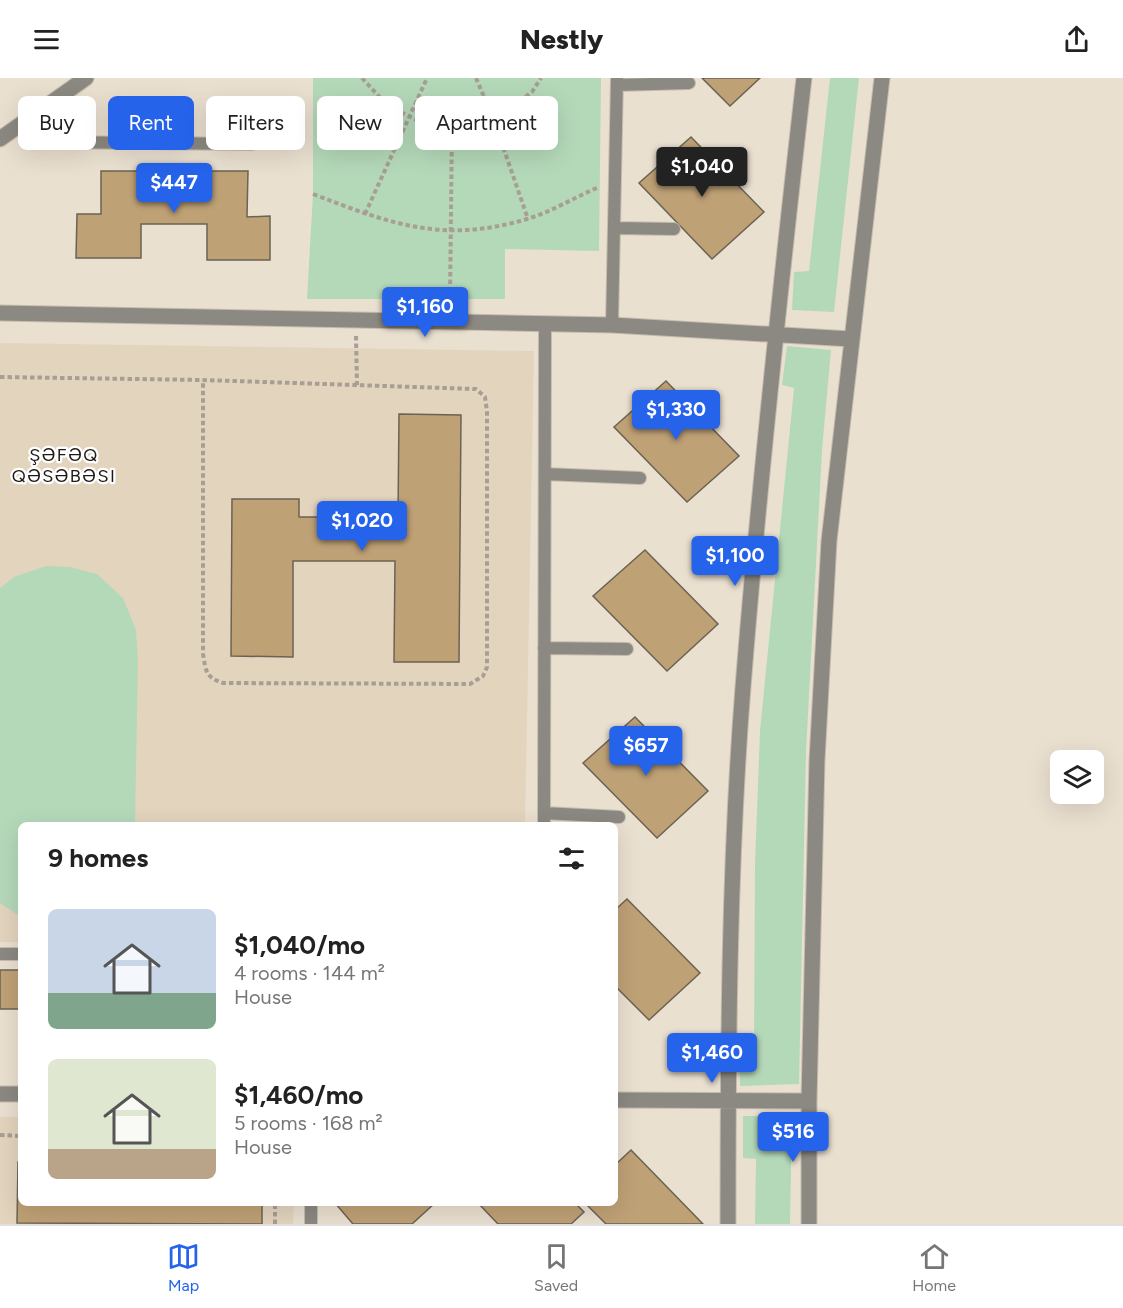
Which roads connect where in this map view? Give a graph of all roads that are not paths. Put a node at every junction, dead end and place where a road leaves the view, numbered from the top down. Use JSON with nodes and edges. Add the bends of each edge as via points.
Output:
{"nodes":[{"id":1,"x":86,"y":78,"type":"edge"},
{"id":2,"x":804,"y":78,"type":"edge"},
{"id":3,"x":882,"y":78,"type":"edge"},
{"id":4,"x":617,"y":81,"type":"edge"},
{"id":5,"x":689,"y":82,"type":"dead end"},
{"id":6,"x":61,"y":96,"type":"edge"},
{"id":7,"x":18,"y":126,"type":"edge"},
{"id":8,"x":0,"y":139,"type":"edge"},
{"id":9,"x":96,"y":143,"type":"edge"},
{"id":10,"x":206,"y":144,"type":"edge"},
{"id":11,"x":614,"y":228,"type":"junction"},
{"id":12,"x":674,"y":229,"type":"dead end"},
{"id":13,"x":0,"y":313,"type":"edge"},
{"id":14,"x":545,"y":324,"type":"junction"},
{"id":15,"x":612,"y":325,"type":"junction"},
{"id":16,"x":775,"y":334,"type":"junction"},
{"id":17,"x":851,"y":339,"type":"junction"},
{"id":18,"x":545,"y":474,"type":"junction"},
{"id":19,"x":640,"y":478,"type":"dead end"},
{"id":20,"x":544,"y":648,"type":"junction"},
{"id":21,"x":627,"y":648,"type":"dead end"},
{"id":22,"x":619,"y":816,"type":"dead end"},
{"id":23,"x":544,"y":819,"type":"edge"},
{"id":24,"x":0,"y":954,"type":"edge"},
{"id":25,"x":18,"y":954,"type":"edge"},
{"id":26,"x":0,"y":1094,"type":"edge"},
{"id":27,"x":18,"y":1094,"type":"edge"},
{"id":28,"x":618,"y":1100,"type":"edge"},
{"id":29,"x":728,"y":1101,"type":"junction"},
{"id":30,"x":809,"y":1101,"type":"junction"},
{"id":31,"x":311,"y":1206,"type":"edge"},
{"id":32,"x":311,"y":1224,"type":"edge"},
{"id":33,"x":728,"y":1224,"type":"edge"},
{"id":34,"x":809,"y":1224,"type":"edge"}],
"edges":[{"from":1,"to":6,"type":"street"},
{"from":2,"to":16,"type":"street"},
{"from":3,"to":17,"type":"street"},
{"from":4,"to":5,"type":"lane"},
{"from":4,"to":11,"type":"lane"},
{"from":7,"to":8,"type":"street"},
{"from":9,"to":10,"type":"lane"},
{"from":11,"to":12,"type":"lane"},
{"from":11,"to":15,"type":"lane"},
{"from":13,"to":14,"type":"street"},
{"from":14,"to":15,"type":"street"},
{"from":14,"to":18,"type":"lane"},
{"from":15,"to":16,"type":"street"},
{"from":16,"to":17,"type":"street"},
{"from":16,"to":29,"type":"street","via":[[743,688],[734,844]]},
{"from":17,"to":30,"type":"street","via":[[829,541],[818,760]]},
{"from":18,"to":19,"type":"lane"},
{"from":18,"to":20,"type":"lane"},
{"from":20,"to":21,"type":"lane"},
{"from":20,"to":23,"type":"lane"},
{"from":22,"to":23,"type":"lane"},
{"from":24,"to":25,"type":"lane"},
{"from":26,"to":27,"type":"street"},
{"from":28,"to":29,"type":"street"},
{"from":29,"to":30,"type":"street"},
{"from":29,"to":33,"type":"street"},
{"from":30,"to":34,"type":"street"},
{"from":31,"to":32,"type":"lane"}]}
